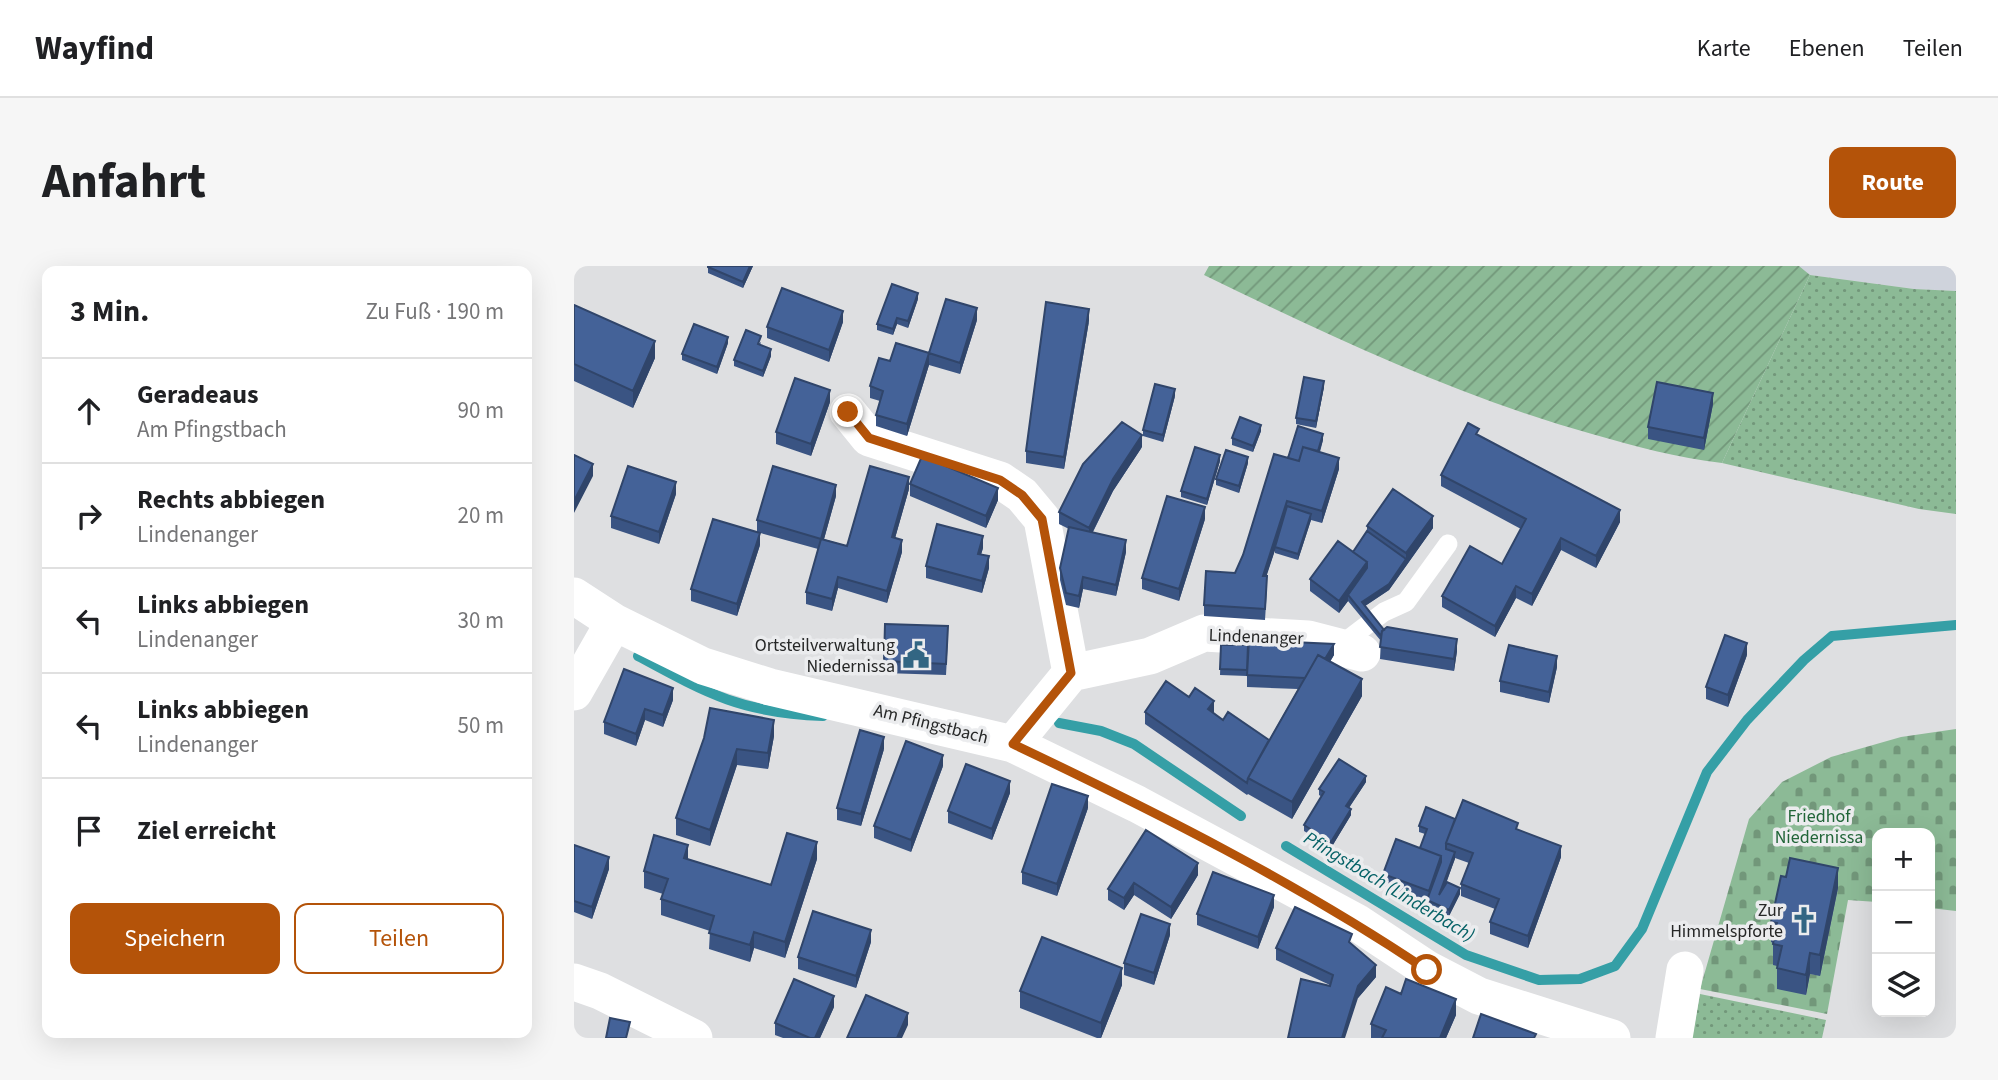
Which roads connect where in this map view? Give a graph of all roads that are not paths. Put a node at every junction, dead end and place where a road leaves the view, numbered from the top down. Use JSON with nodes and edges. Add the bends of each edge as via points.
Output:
{"nodes":[{"id":1,"x":848,"y":412,"type":"dead end"},
{"id":2,"x":1448,"y":544,"type":"dead end"},
{"id":3,"x":574,"y":596,"type":"edge"},
{"id":4,"x":614,"y":622,"type":"junction"},
{"id":5,"x":1350,"y":650,"type":"joint"},
{"id":6,"x":1071,"y":673,"type":"junction"},
{"id":7,"x":574,"y":692,"type":"edge"},
{"id":8,"x":1013,"y":744,"type":"junction"},
{"id":9,"x":1685,"y":970,"type":"dead end"},
{"id":10,"x":574,"y":982,"type":"edge"},
{"id":11,"x":694,"y":1038,"type":"edge"},
{"id":12,"x":1612,"y":1038,"type":"edge"},
{"id":13,"x":1674,"y":1038,"type":"edge"}],
"edges":[{"from":1,"to":6,"type":"street","via":[[869,438],[1000,480],[1022,495],[1042,519]]},
{"from":2,"to":5,"type":"lane","via":[[1406,602],[1373,619]]},
{"from":3,"to":4,"type":"street","name":"Am Pfingstbach"},
{"from":4,"to":7,"type":"street"},
{"from":4,"to":8,"type":"street","name":"Am Pfingstbach","via":[[703,666],[770,687]]},
{"from":5,"to":6,"type":"street","name":"Lindenanger","via":[[1308,639],[1204,633],[1150,656]]},
{"from":6,"to":8,"type":"street"},
{"from":8,"to":12,"type":"street","name":"Am Pfingstbach","via":[[1137,804],[1356,922],[1427,970],[1479,996]]},
{"from":9,"to":13,"type":"street"},
{"from":10,"to":11,"type":"street"}]}
